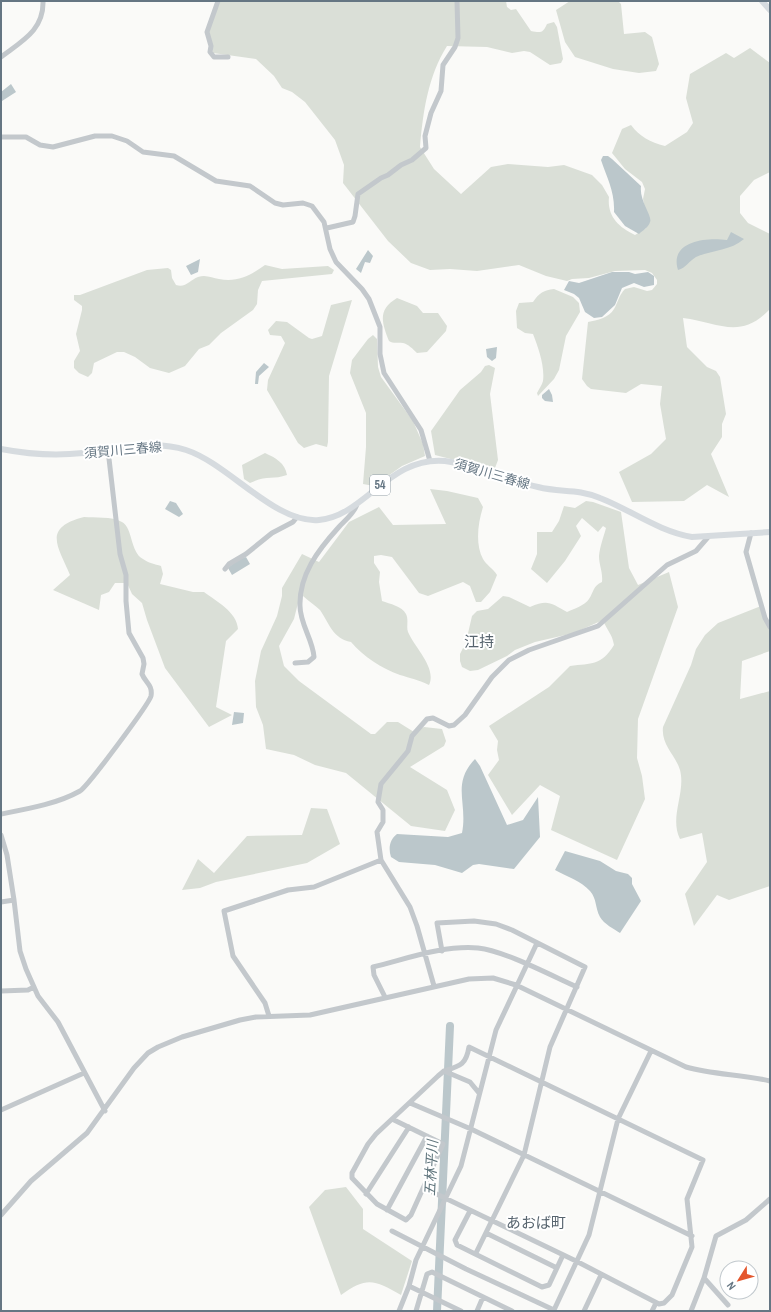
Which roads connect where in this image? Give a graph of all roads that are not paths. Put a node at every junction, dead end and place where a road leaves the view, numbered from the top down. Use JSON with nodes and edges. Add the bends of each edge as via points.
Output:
{"nodes":[{"id":1,"x":43,"y":1,"type":"edge"},
{"id":2,"x":218,"y":1,"type":"edge"},
{"id":3,"x":456,"y":1,"type":"edge"},
{"id":4,"x":762,"y":1,"type":"edge"},
{"id":5,"x":770,"y":10,"type":"edge"},
{"id":6,"x":1,"y":57,"type":"edge"},
{"id":7,"x":228,"y":57,"type":"dead end"},
{"id":8,"x":1,"y":137,"type":"edge"},
{"id":9,"x":327,"y":228,"type":"junction"},
{"id":10,"x":1,"y":448,"type":"edge"},
{"id":11,"x":108,"y":450,"type":"junction"},
{"id":12,"x":430,"y":461,"type":"junction"},
{"id":13,"x":356,"y":503,"type":"junction"},
{"id":14,"x":297,"y":517,"type":"junction"},
{"id":15,"x":770,"y":532,"type":"edge"},
{"id":16,"x":751,"y":533,"type":"junction"},
{"id":17,"x":709,"y":536,"type":"junction"},
{"id":18,"x":225,"y":569,"type":"dead end"},
{"id":19,"x":770,"y":627,"type":"edge"},
{"id":20,"x":295,"y":663,"type":"dead end"},
{"id":21,"x":1,"y":814,"type":"edge"},
{"id":22,"x":1,"y":835,"type":"edge"},
{"id":23,"x":381,"y":860,"type":"junction"},
{"id":24,"x":14,"y":900,"type":"junction"},
{"id":25,"x":1,"y":902,"type":"edge"},
{"id":26,"x":537,"y":943,"type":"junction"},
{"id":27,"x":442,"y":951,"type":"junction"},
{"id":28,"x":424,"y":955,"type":"junction"},
{"id":29,"x":526,"y":964,"type":"junction"},
{"id":30,"x":516,"y":985,"type":"junction"},
{"id":31,"x":434,"y":986,"type":"junction"},
{"id":32,"x":34,"y":987,"type":"junction"},
{"id":33,"x":577,"y":987,"type":"junction"},
{"id":34,"x":1,"y":990,"type":"edge"},
{"id":35,"x":386,"y":997,"type":"junction"},
{"id":36,"x":568,"y":1009,"type":"junction"},
{"id":37,"x":269,"y":1016,"type":"junction"},
{"id":38,"x":651,"y":1051,"type":"junction"},
{"id":39,"x":488,"y":1056,"type":"junction"},
{"id":40,"x":444,"y":1071,"type":"junction"},
{"id":41,"x":84,"y":1073,"type":"junction"},
{"id":42,"x":770,"y":1081,"type":"edge"},
{"id":43,"x":541,"y":1082,"type":"junction"},
{"id":44,"x":479,"y":1092,"type":"junction"},
{"id":45,"x":410,"y":1103,"type":"junction"},
{"id":46,"x":1,"y":1110,"type":"edge"},
{"id":47,"x":105,"y":1111,"type":"junction"},
{"id":48,"x":392,"y":1119,"type":"junction"},
{"id":49,"x":618,"y":1119,"type":"junction"},
{"id":50,"x":409,"y":1127,"type":"junction"},
{"id":51,"x":471,"y":1129,"type":"junction"},
{"id":52,"x":427,"y":1136,"type":"junction"},
{"id":53,"x":524,"y":1155,"type":"junction"},
{"id":54,"x":424,"y":1188,"type":"junction"},
{"id":55,"x":601,"y":1192,"type":"junction"},
{"id":56,"x":366,"y":1194,"type":"junction"},
{"id":57,"x":445,"y":1199,"type":"junction"},
{"id":58,"x":770,"y":1199,"type":"edge"},
{"id":59,"x":387,"y":1210,"type":"junction"},
{"id":60,"x":470,"y":1211,"type":"junction"},
{"id":61,"x":1,"y":1214,"type":"edge"},
{"id":62,"x":491,"y":1222,"type":"junction"},
{"id":63,"x":392,"y":1231,"type":"dead end"},
{"id":64,"x":486,"y":1233,"type":"junction"},
{"id":65,"x":692,"y":1236,"type":"junction"},
{"id":66,"x":422,"y":1245,"type":"junction"},
{"id":67,"x":476,"y":1253,"type":"junction"},
{"id":68,"x":563,"y":1255,"type":"junction"},
{"id":69,"x":576,"y":1261,"type":"junction"},
{"id":70,"x":557,"y":1268,"type":"junction"},
{"id":71,"x":601,"y":1275,"type":"junction"},
{"id":72,"x":704,"y":1278,"type":"junction"},
{"id":73,"x":409,"y":1286,"type":"junction"},
{"id":74,"x":421,"y":1292,"type":"junction"},
{"id":75,"x":483,"y":1297,"type":"junction"},
{"id":76,"x":656,"y":1303,"type":"junction"},
{"id":77,"x":728,"y":1305,"type":"dead end"},
{"id":78,"x":399,"y":1311,"type":"edge"},
{"id":79,"x":416,"y":1311,"type":"edge"},
{"id":80,"x":461,"y":1311,"type":"edge"},
{"id":81,"x":477,"y":1311,"type":"edge"},
{"id":82,"x":512,"y":1311,"type":"edge"},
{"id":83,"x":555,"y":1311,"type":"edge"},
{"id":84,"x":584,"y":1311,"type":"edge"},
{"id":85,"x":652,"y":1311,"type":"edge"},
{"id":86,"x":691,"y":1311,"type":"edge"}],
"edges":[{"from":1,"to":6,"type":"street","via":[[43,14],[38,26]]},
{"from":2,"to":7,"type":"street","via":[[207,32],[210,52],[214,57]]},
{"from":3,"to":9,"type":"street","via":[[458,38],[443,65],[441,91],[431,114],[426,148],[412,160],[358,194],[352,222]]},
{"from":4,"to":5,"type":"main road"},
{"from":8,"to":9,"type":"street","via":[[26,137],[40,145],[53,147],[95,136],[112,136],[127,141],[143,152],[174,156],[216,181],[250,186],[279,204],[309,204],[322,216]]},
{"from":9,"to":12,"type":"street","via":[[330,249],[336,262],[369,299],[380,327],[380,354],[384,373],[421,430]]},
{"from":10,"to":11,"type":"main road","name":"須賀川三春線","number":"54","via":[[59,454]]},
{"from":11,"to":14,"type":"main road","name":"須賀川三春線","number":"54","via":[[152,445],[187,450],[210,461],[272,505]]},
{"from":11,"to":21,"type":"street","via":[[120,554],[126,575],[129,633],[143,658],[142,674],[150,685],[151,696],[82,789],[67,797]]},
{"from":12,"to":13,"type":"main road","name":"須賀川三春線","number":"54","via":[[401,471]]},
{"from":12,"to":17,"type":"main road","name":"須賀川三春線","number":"54","via":[[455,463],[542,488],[585,492],[669,532],[692,537]]},
{"from":13,"to":14,"type":"main road","name":"須賀川三春線","number":"54","via":[[340,514],[328,518],[316,520]]},
{"from":13,"to":20,"type":"street","via":[[353,511],[323,544],[303,579],[301,614],[314,657],[308,662]]},
{"from":14,"to":18,"type":"street"},
{"from":15,"to":16,"type":"main road","name":"須賀川三春線","number":"54"},
{"from":16,"to":17,"type":"main road","name":"須賀川三春線","number":"54"},
{"from":16,"to":19,"type":"street","via":[[746,552],[765,618]]},
{"from":17,"to":23,"type":"street","via":[[696,551],[666,565],[598,626],[528,650],[509,660],[454,725],[449,726],[433,718],[427,719],[412,736],[408,751],[379,789],[378,802],[383,810],[383,822],[377,832]]},
{"from":22,"to":24,"type":"street"},
{"from":23,"to":28,"type":"street","via":[[410,907]]},
{"from":23,"to":37,"type":"street","via":[[314,887],[288,890],[224,912],[232,956],[265,1004]]},
{"from":24,"to":25,"type":"street"},
{"from":24,"to":32,"type":"street","via":[[20,951]]},
{"from":26,"to":27,"type":"street","via":[[496,924],[474,921],[437,923]]},
{"from":26,"to":29,"type":"street"},
{"from":26,"to":33,"type":"street","via":[[585,967]]},
{"from":27,"to":28,"type":"street"},
{"from":27,"to":29,"type":"street","via":[[482,949]]},
{"from":28,"to":31,"type":"street"},
{"from":28,"to":35,"type":"street","via":[[373,966],[374,975]]},
{"from":29,"to":30,"type":"street"},
{"from":29,"to":33,"type":"street"},
{"from":30,"to":31,"type":"street","via":[[492,978],[469,979]]},
{"from":30,"to":36,"type":"street"},
{"from":30,"to":39,"type":"street","via":[[496,1030]]},
{"from":31,"to":35,"type":"street"},
{"from":32,"to":34,"type":"street","via":[[28,990]]},
{"from":32,"to":41,"type":"street","via":[[58,1022]]},
{"from":33,"to":36,"type":"street"},
{"from":35,"to":37,"type":"street","via":[[310,1015]]},
{"from":36,"to":38,"type":"street"},
{"from":36,"to":43,"type":"street","via":[[550,1047]]},
{"from":37,"to":47,"type":"street","via":[[256,1016],[222,1024],[153,1049],[134,1068]]},
{"from":38,"to":42,"type":"street","via":[[703,1072],[751,1076]]},
{"from":38,"to":49,"type":"street"},
{"from":39,"to":40,"type":"street","via":[[469,1047],[462,1065]]},
{"from":39,"to":43,"type":"street"},
{"from":39,"to":44,"type":"street"},
{"from":40,"to":44,"type":"street","via":[[470,1082]]},
{"from":40,"to":45,"type":"street"},
{"from":41,"to":46,"type":"street"},
{"from":41,"to":47,"type":"street"},
{"from":43,"to":49,"type":"street"},
{"from":43,"to":53,"type":"street"},
{"from":44,"to":51,"type":"street"},
{"from":45,"to":48,"type":"street"},
{"from":45,"to":51,"type":"street"},
{"from":47,"to":61,"type":"street","via":[[81,1139],[36,1177]]},
{"from":48,"to":50,"type":"street"},
{"from":48,"to":56,"type":"street","via":[[372,1139],[352,1174],[352,1178]]},
{"from":49,"to":55,"type":"street"},
{"from":49,"to":65,"type":"street","via":[[703,1160],[687,1199]]},
{"from":50,"to":52,"type":"street"},
{"from":50,"to":56,"type":"street"},
{"from":51,"to":53,"type":"street"},
{"from":51,"to":57,"type":"street","via":[[461,1166]]},
{"from":52,"to":54,"type":"street","via":[[444,1144]]},
{"from":52,"to":59,"type":"street"},
{"from":53,"to":55,"type":"street"},
{"from":53,"to":62,"type":"street"},
{"from":54,"to":57,"type":"street"},
{"from":54,"to":59,"type":"street","via":[[407,1220]]},
{"from":55,"to":65,"type":"street"},
{"from":55,"to":69,"type":"street","via":[[589,1235]]},
{"from":56,"to":59,"type":"street"},
{"from":57,"to":60,"type":"street"},
{"from":57,"to":66,"type":"street"},
{"from":58,"to":72,"type":"street","via":[[746,1220],[716,1236]]},
{"from":60,"to":62,"type":"street"},
{"from":60,"to":67,"type":"street","via":[[455,1242]]},
{"from":62,"to":64,"type":"street"},
{"from":62,"to":68,"type":"street"},
{"from":63,"to":66,"type":"street"},
{"from":64,"to":67,"type":"street"},
{"from":64,"to":70,"type":"street"},
{"from":65,"to":76,"type":"street","via":[[692,1247],[672,1295],[664,1303]]},
{"from":66,"to":73,"type":"street"},
{"from":66,"to":83,"type":"street"},
{"from":67,"to":70,"type":"street","via":[[542,1286],[549,1285]]},
{"from":68,"to":69,"type":"street"},
{"from":68,"to":70,"type":"street"},
{"from":69,"to":71,"type":"street"},
{"from":69,"to":83,"type":"street"},
{"from":71,"to":76,"type":"street"},
{"from":71,"to":84,"type":"street"},
{"from":72,"to":77,"type":"street"},
{"from":72,"to":86,"type":"street"},
{"from":73,"to":74,"type":"street"},
{"from":73,"to":78,"type":"street"},
{"from":74,"to":75,"type":"street","via":[[427,1274],[433,1272]]},
{"from":74,"to":79,"type":"street"},
{"from":74,"to":80,"type":"street"},
{"from":75,"to":81,"type":"street"},
{"from":75,"to":82,"type":"street"},
{"from":76,"to":85,"type":"street"}]}
